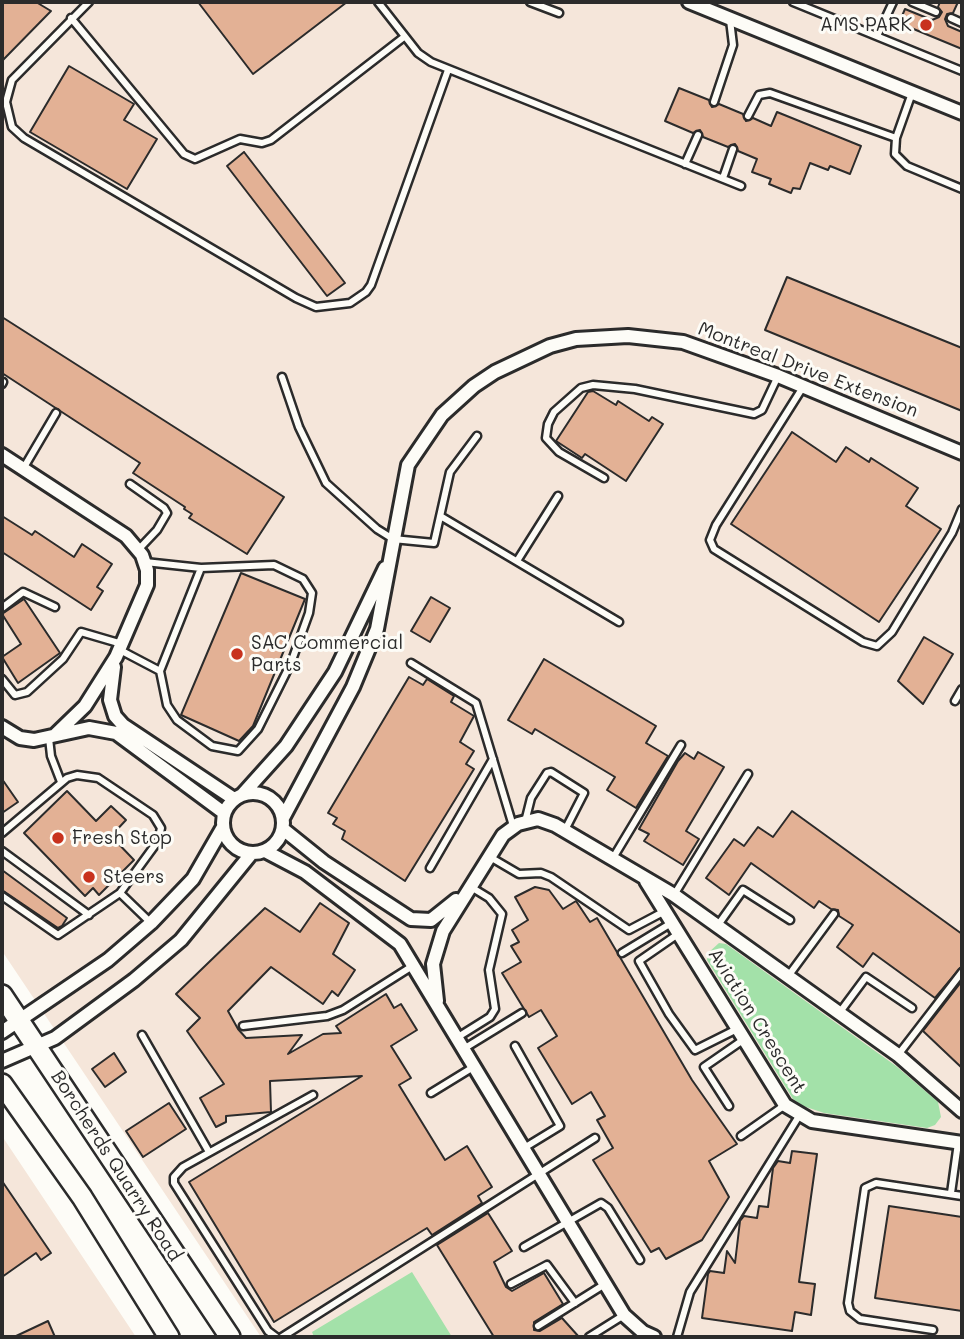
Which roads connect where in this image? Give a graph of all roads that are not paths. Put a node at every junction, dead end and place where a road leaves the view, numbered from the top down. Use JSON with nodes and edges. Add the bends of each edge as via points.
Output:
{"nodes":[{"id":1,"x":89,"y":2,"type":"edge"},
{"id":2,"x":378,"y":2,"type":"edge"},
{"id":3,"x":530,"y":2,"type":"edge"},
{"id":4,"x":689,"y":2,"type":"edge"},
{"id":5,"x":793,"y":2,"type":"edge"},
{"id":6,"x":893,"y":2,"type":"edge"},
{"id":7,"x":912,"y":2,"type":"edge"},
{"id":8,"x":936,"y":12,"type":"dead end"},
{"id":9,"x":558,"y":13,"type":"dead end"},
{"id":10,"x":71,"y":18,"type":"junction"},
{"id":11,"x":729,"y":18,"type":"junction"},
{"id":12,"x":951,"y":18,"type":"dead end"},
{"id":13,"x":962,"y":23,"type":"edge"},
{"id":14,"x":877,"y":36,"type":"junction"},
{"id":15,"x":404,"y":37,"type":"junction"},
{"id":16,"x":448,"y":70,"type":"junction"},
{"id":17,"x":962,"y":71,"type":"edge"},
{"id":18,"x":913,"y":92,"type":"junction"},
{"id":19,"x":714,"y":102,"type":"dead end"},
{"id":20,"x":962,"y":113,"type":"edge"},
{"id":21,"x":748,"y":116,"type":"dead end"},
{"id":22,"x":698,"y":135,"type":"dead end"},
{"id":23,"x":896,"y":138,"type":"junction"},
{"id":24,"x":733,"y":149,"type":"dead end"},
{"id":25,"x":685,"y":164,"type":"junction"},
{"id":26,"x":723,"y":178,"type":"junction"},
{"id":27,"x":741,"y":186,"type":"dead end"},
{"id":28,"x":962,"y":189,"type":"edge"},
{"id":29,"x":778,"y":376,"type":"junction"},
{"id":30,"x":282,"y":377,"type":"dead end"},
{"id":31,"x":803,"y":387,"type":"junction"},
{"id":32,"x":56,"y":414,"type":"dead end"},
{"id":33,"x":477,"y":436,"type":"dead end"},
{"id":34,"x":962,"y":453,"type":"edge"},
{"id":35,"x":2,"y":455,"type":"edge"},
{"id":36,"x":23,"y":469,"type":"junction"},
{"id":37,"x":604,"y":478,"type":"dead end"},
{"id":38,"x":130,"y":484,"type":"dead end"},
{"id":39,"x":558,"y":496,"type":"dead end"},
{"id":40,"x":962,"y":509,"type":"edge"},
{"id":41,"x":442,"y":517,"type":"junction"},
{"id":42,"x":393,"y":539,"type":"junction"},
{"id":43,"x":138,"y":548,"type":"junction"},
{"id":44,"x":517,"y":561,"type":"junction"},
{"id":45,"x":145,"y":562,"type":"junction"},
{"id":46,"x":387,"y":563,"type":"junction"},
{"id":47,"x":201,"y":568,"type":"junction"},
{"id":48,"x":55,"y":607,"type":"dead end"},
{"id":49,"x":2,"y":608,"type":"edge"},
{"id":50,"x":619,"y":622,"type":"dead end"},
{"id":51,"x":119,"y":650,"type":"junction"},
{"id":52,"x":411,"y":663,"type":"dead end"},
{"id":53,"x":159,"y":671,"type":"junction"},
{"id":54,"x":2,"y":679,"type":"edge"},
{"id":55,"x":962,"y":689,"type":"edge"},
{"id":56,"x":956,"y":701,"type":"dead end"},
{"id":57,"x":2,"y":726,"type":"edge"},
{"id":58,"x":52,"y":736,"type":"junction"},
{"id":59,"x":681,"y":745,"type":"dead end"},
{"id":60,"x":493,"y":759,"type":"junction"},
{"id":61,"x":748,"y":774,"type":"dead end"},
{"id":62,"x":61,"y":782,"type":"junction"},
{"id":63,"x":238,"y":797,"type":"junction"},
{"id":64,"x":223,"y":820,"type":"junction"},
{"id":65,"x":284,"y":824,"type":"junction"},
{"id":66,"x":519,"y":824,"type":"junction"},
{"id":67,"x":565,"y":830,"type":"junction"},
{"id":68,"x":2,"y":833,"type":"edge"},
{"id":69,"x":2,"y":851,"type":"edge"},
{"id":70,"x":265,"y":851,"type":"junction"},
{"id":71,"x":251,"y":854,"type":"junction"},
{"id":72,"x":489,"y":856,"type":"junction"},
{"id":73,"x":614,"y":858,"type":"junction"},
{"id":74,"x":430,"y":868,"type":"dead end"},
{"id":75,"x":641,"y":875,"type":"junction"},
{"id":76,"x":468,"y":888,"type":"junction"},
{"id":77,"x":120,"y":893,"type":"junction"},
{"id":78,"x":674,"y":895,"type":"junction"},
{"id":79,"x":2,"y":896,"type":"edge"},
{"id":80,"x":834,"y":914,"type":"dead end"},
{"id":81,"x":89,"y":915,"type":"junction"},
{"id":82,"x":790,"y":920,"type":"dead end"},
{"id":83,"x":673,"y":922,"type":"junction"},
{"id":84,"x":151,"y":923,"type":"junction"},
{"id":85,"x":718,"y":925,"type":"junction"},
{"id":86,"x":622,"y":953,"type":"dead end"},
{"id":87,"x":414,"y":965,"type":"junction"},
{"id":88,"x":962,"y":972,"type":"edge"},
{"id":89,"x":789,"y":975,"type":"junction"},
{"id":90,"x":2,"y":995,"type":"edge"},
{"id":91,"x":437,"y":1001,"type":"junction"},
{"id":92,"x":912,"y":1008,"type":"dead end"},
{"id":93,"x":840,"y":1012,"type":"junction"},
{"id":94,"x":522,"y":1013,"type":"dead end"},
{"id":95,"x":20,"y":1022,"type":"junction"},
{"id":96,"x":243,"y":1026,"type":"dead end"},
{"id":97,"x":2,"y":1032,"type":"edge"},
{"id":98,"x":740,"y":1034,"type":"junction"},
{"id":99,"x":142,"y":1035,"type":"dead end"},
{"id":100,"x":461,"y":1043,"type":"junction"},
{"id":101,"x":37,"y":1045,"type":"junction"},
{"id":102,"x":515,"y":1046,"type":"dead end"},
{"id":103,"x":898,"y":1055,"type":"junction"},
{"id":104,"x":2,"y":1061,"type":"edge"},
{"id":105,"x":475,"y":1066,"type":"junction"},
{"id":106,"x":2,"y":1084,"type":"edge"},
{"id":107,"x":430,"y":1093,"type":"dead end"},
{"id":108,"x":313,"y":1095,"type":"dead end"},
{"id":109,"x":960,"y":1104,"type":"edge"},
{"id":110,"x":785,"y":1105,"type":"junction"},
{"id":111,"x":729,"y":1106,"type":"dead end"},
{"id":112,"x":799,"y":1116,"type":"junction"},
{"id":113,"x":741,"y":1136,"type":"dead end"},
{"id":114,"x":595,"y":1138,"type":"dead end"},
{"id":115,"x":960,"y":1143,"type":"edge"},
{"id":116,"x":524,"y":1148,"type":"junction"},
{"id":117,"x":209,"y":1152,"type":"junction"},
{"id":118,"x":538,"y":1173,"type":"junction"},
{"id":119,"x":951,"y":1193,"type":"junction"},
{"id":120,"x":962,"y":1196,"type":"edge"},
{"id":121,"x":567,"y":1221,"type":"junction"},
{"id":122,"x":524,"y":1247,"type":"dead end"},
{"id":123,"x":640,"y":1260,"type":"dead end"},
{"id":124,"x":511,"y":1284,"type":"dead end"},
{"id":125,"x":605,"y":1284,"type":"junction"},
{"id":126,"x":575,"y":1303,"type":"junction"},
{"id":127,"x":624,"y":1315,"type":"junction"},
{"id":128,"x":538,"y":1326,"type":"dead end"},
{"id":129,"x":933,"y":1330,"type":"dead end"},
{"id":130,"x":169,"y":1337,"type":"edge"},
{"id":131,"x":230,"y":1337,"type":"edge"},
{"id":132,"x":276,"y":1337,"type":"edge"},
{"id":133,"x":282,"y":1337,"type":"edge"},
{"id":134,"x":589,"y":1337,"type":"edge"},
{"id":135,"x":654,"y":1337,"type":"edge"},
{"id":136,"x":677,"y":1337,"type":"edge"}],
"edges":[{"from":1,"to":10,"type":"lane"},
{"from":2,"to":15,"type":"lane"},
{"from":3,"to":9,"type":"lane"},
{"from":4,"to":11,"type":"street"},
{"from":5,"to":14,"type":"lane"},
{"from":6,"to":14,"type":"lane"},
{"from":7,"to":8,"type":"lane"},
{"from":10,"to":15,"type":"lane","via":[[184,155],[195,159],[240,139],[271,140]]},
{"from":10,"to":16,"type":"lane","via":[[8,87],[6,110],[17,133],[316,307],[350,303],[370,285]]},
{"from":11,"to":18,"type":"street"},
{"from":11,"to":19,"type":"lane","via":[[733,45]]},
{"from":12,"to":13,"type":"lane"},
{"from":14,"to":17,"type":"lane"},
{"from":15,"to":16,"type":"lane","via":[[423,57]]},
{"from":16,"to":25,"type":"lane"},
{"from":18,"to":20,"type":"street"},
{"from":18,"to":23,"type":"lane"},
{"from":21,"to":23,"type":"lane","via":[[759,95],[770,93]]},
{"from":22,"to":25,"type":"lane"},
{"from":23,"to":28,"type":"lane","via":[[895,154],[907,166]]},
{"from":24,"to":26,"type":"lane"},
{"from":25,"to":26,"type":"lane"},
{"from":26,"to":27,"type":"lane"},
{"from":29,"to":31,"type":"street","name":"Montreal Drive Extension"},
{"from":29,"to":37,"type":"lane","via":[[762,411],[754,414],[609,385],[581,388],[554,412],[546,438],[559,452]]},
{"from":29,"to":42,"type":"street","name":"Montreal Drive Extension","via":[[708,349],[649,337],[576,339],[522,358],[474,386],[426,434],[408,465]]},
{"from":30,"to":42,"type":"lane","via":[[326,483]]},
{"from":31,"to":34,"type":"street","name":"Montreal Drive Extension"},
{"from":31,"to":40,"type":"lane","via":[[716,525],[710,540],[714,549],[863,642],[877,646],[892,632]]},
{"from":32,"to":36,"type":"lane"},
{"from":33,"to":41,"type":"lane","via":[[450,472]]},
{"from":35,"to":36,"type":"street"},
{"from":36,"to":43,"type":"street"},
{"from":38,"to":43,"type":"lane","via":[[167,513]]},
{"from":39,"to":44,"type":"lane"},
{"from":41,"to":42,"type":"lane","via":[[434,543]]},
{"from":41,"to":44,"type":"lane"},
{"from":42,"to":46,"type":"street","name":"Montreal Drive Extension"},
{"from":43,"to":45,"type":"street"},
{"from":44,"to":50,"type":"lane"},
{"from":45,"to":47,"type":"lane"},
{"from":45,"to":51,"type":"street","via":[[147,585]]},
{"from":46,"to":63,"type":"street","name":"Montreal Drive Extension","via":[[335,672],[286,746]]},
{"from":46,"to":65,"type":"street","name":"Montreal Drive Extension","via":[[382,609],[367,657]]},
{"from":47,"to":53,"type":"lane"},
{"from":47,"to":53,"type":"lane","via":[[274,565],[303,579],[312,601],[290,663],[251,739],[234,751],[212,746],[177,720],[167,705]]},
{"from":48,"to":49,"type":"lane","via":[[23,592]]},
{"from":51,"to":53,"type":"lane"},
{"from":51,"to":54,"type":"lane","via":[[81,632],[62,659],[27,692],[15,695]]},
{"from":51,"to":58,"type":"street","via":[[85,706]]},
{"from":51,"to":63,"type":"street","via":[[109,694],[116,716],[131,731]]},
{"from":52,"to":60,"type":"lane","via":[[476,703]]},
{"from":55,"to":56,"type":"lane"},
{"from":57,"to":58,"type":"street","via":[[20,738]]},
{"from":58,"to":62,"type":"lane"},
{"from":58,"to":64,"type":"street","via":[[94,728],[117,733]]},
{"from":59,"to":73,"type":"lane"},
{"from":60,"to":66,"type":"lane"},
{"from":60,"to":74,"type":"lane"},
{"from":61,"to":78,"type":"lane"},
{"from":62,"to":68,"type":"lane"},
{"from":62,"to":77,"type":"lane","via":[[77,775],[98,778],[160,824],[158,841]]},
{"from":63,"to":64,"type":"street"},
{"from":63,"to":65,"type":"street","via":[[251,793],[268,797],[281,810]]},
{"from":64,"to":71,"type":"street","via":[[230,843]]},
{"from":64,"to":84,"type":"street","via":[[193,879]]},
{"from":65,"to":70,"type":"street","via":[[278,842]]},
{"from":65,"to":76,"type":"street","via":[[324,862],[411,919],[431,920]]},
{"from":66,"to":67,"type":"street","name":"Aviation Crescent","via":[[538,819]]},
{"from":66,"to":67,"type":"lane","via":[[551,772],[584,793]]},
{"from":66,"to":72,"type":"street"},
{"from":67,"to":73,"type":"street","name":"Aviation Crescent"},
{"from":69,"to":81,"type":"lane"},
{"from":70,"to":71,"type":"street"},
{"from":70,"to":87,"type":"street","via":[[305,873],[390,935]]},
{"from":71,"to":101,"type":"street","via":[[195,925],[168,951],[66,1030]]},
{"from":72,"to":76,"type":"street"},
{"from":72,"to":83,"type":"lane","via":[[519,874],[551,877],[629,930]]},
{"from":73,"to":75,"type":"street","name":"Aviation Crescent"},
{"from":75,"to":78,"type":"street","name":"Aviation Crescent"},
{"from":75,"to":83,"type":"street","name":"Aviation Crescent"},
{"from":76,"to":91,"type":"street","via":[[437,942],[433,964]]},
{"from":76,"to":100,"type":"lane","via":[[489,898],[502,914],[489,970],[495,1009]]},
{"from":77,"to":81,"type":"lane"},
{"from":77,"to":84,"type":"lane"},
{"from":78,"to":85,"type":"street","name":"Aviation Crescent"},
{"from":79,"to":81,"type":"lane","via":[[56,935]]},
{"from":80,"to":89,"type":"lane"},
{"from":82,"to":85,"type":"lane","via":[[743,890]]},
{"from":83,"to":86,"type":"lane"},
{"from":83,"to":98,"type":"street","name":"Aviation Crescent"},
{"from":83,"to":98,"type":"lane","via":[[639,961],[669,1014],[695,1050]]},
{"from":84,"to":95,"type":"street","via":[[108,960]]},
{"from":85,"to":89,"type":"street","name":"Aviation Crescent"},
{"from":87,"to":91,"type":"street"},
{"from":87,"to":96,"type":"lane","via":[[343,1010],[313,1019]]},
{"from":88,"to":103,"type":"lane"},
{"from":89,"to":93,"type":"street","name":"Aviation Crescent"},
{"from":90,"to":95,"type":"main road","name":"Borcherds Quarry Road"},
{"from":91,"to":100,"type":"street"},
{"from":92,"to":93,"type":"lane","via":[[866,977]]},
{"from":93,"to":103,"type":"street","name":"Aviation Crescent"},
{"from":94,"to":100,"type":"lane"},
{"from":95,"to":97,"type":"street"},
{"from":95,"to":101,"type":"main road","name":"Borcherds Quarry Road"},
{"from":98,"to":110,"type":"street","name":"Aviation Crescent"},
{"from":98,"to":111,"type":"lane","via":[[704,1067]]},
{"from":99,"to":117,"type":"lane"},
{"from":100,"to":105,"type":"street"},
{"from":101,"to":104,"type":"street"},
{"from":101,"to":131,"type":"main road","name":"Borcherds Quarry Road"},
{"from":102,"to":116,"type":"lane","via":[[560,1126]]},
{"from":103,"to":109,"type":"street","name":"Aviation Crescent"},
{"from":105,"to":107,"type":"lane"},
{"from":105,"to":116,"type":"street"},
{"from":106,"to":130,"type":"main road","via":[[82,1197]]},
{"from":108,"to":117,"type":"lane"},
{"from":110,"to":112,"type":"street","name":"Aviation Crescent"},
{"from":110,"to":113,"type":"lane"},
{"from":112,"to":115,"type":"street","name":"Aviation Crescent"},
{"from":112,"to":136,"type":"lane","via":[[690,1292]]},
{"from":114,"to":118,"type":"lane"},
{"from":115,"to":119,"type":"lane"},
{"from":116,"to":118,"type":"street"},
{"from":117,"to":132,"type":"lane","via":[[183,1167],[174,1183]]},
{"from":118,"to":121,"type":"street"},
{"from":118,"to":133,"type":"lane"},
{"from":119,"to":120,"type":"lane"},
{"from":119,"to":129,"type":"lane","via":[[868,1184],[848,1303],[860,1319]]},
{"from":121,"to":122,"type":"lane"},
{"from":121,"to":123,"type":"lane","via":[[601,1203]]},
{"from":121,"to":125,"type":"street"},
{"from":124,"to":126,"type":"lane","via":[[547,1265]]},
{"from":125,"to":126,"type":"lane"},
{"from":125,"to":127,"type":"street"},
{"from":126,"to":128,"type":"lane"},
{"from":127,"to":134,"type":"lane"},
{"from":127,"to":135,"type":"street"}]}
